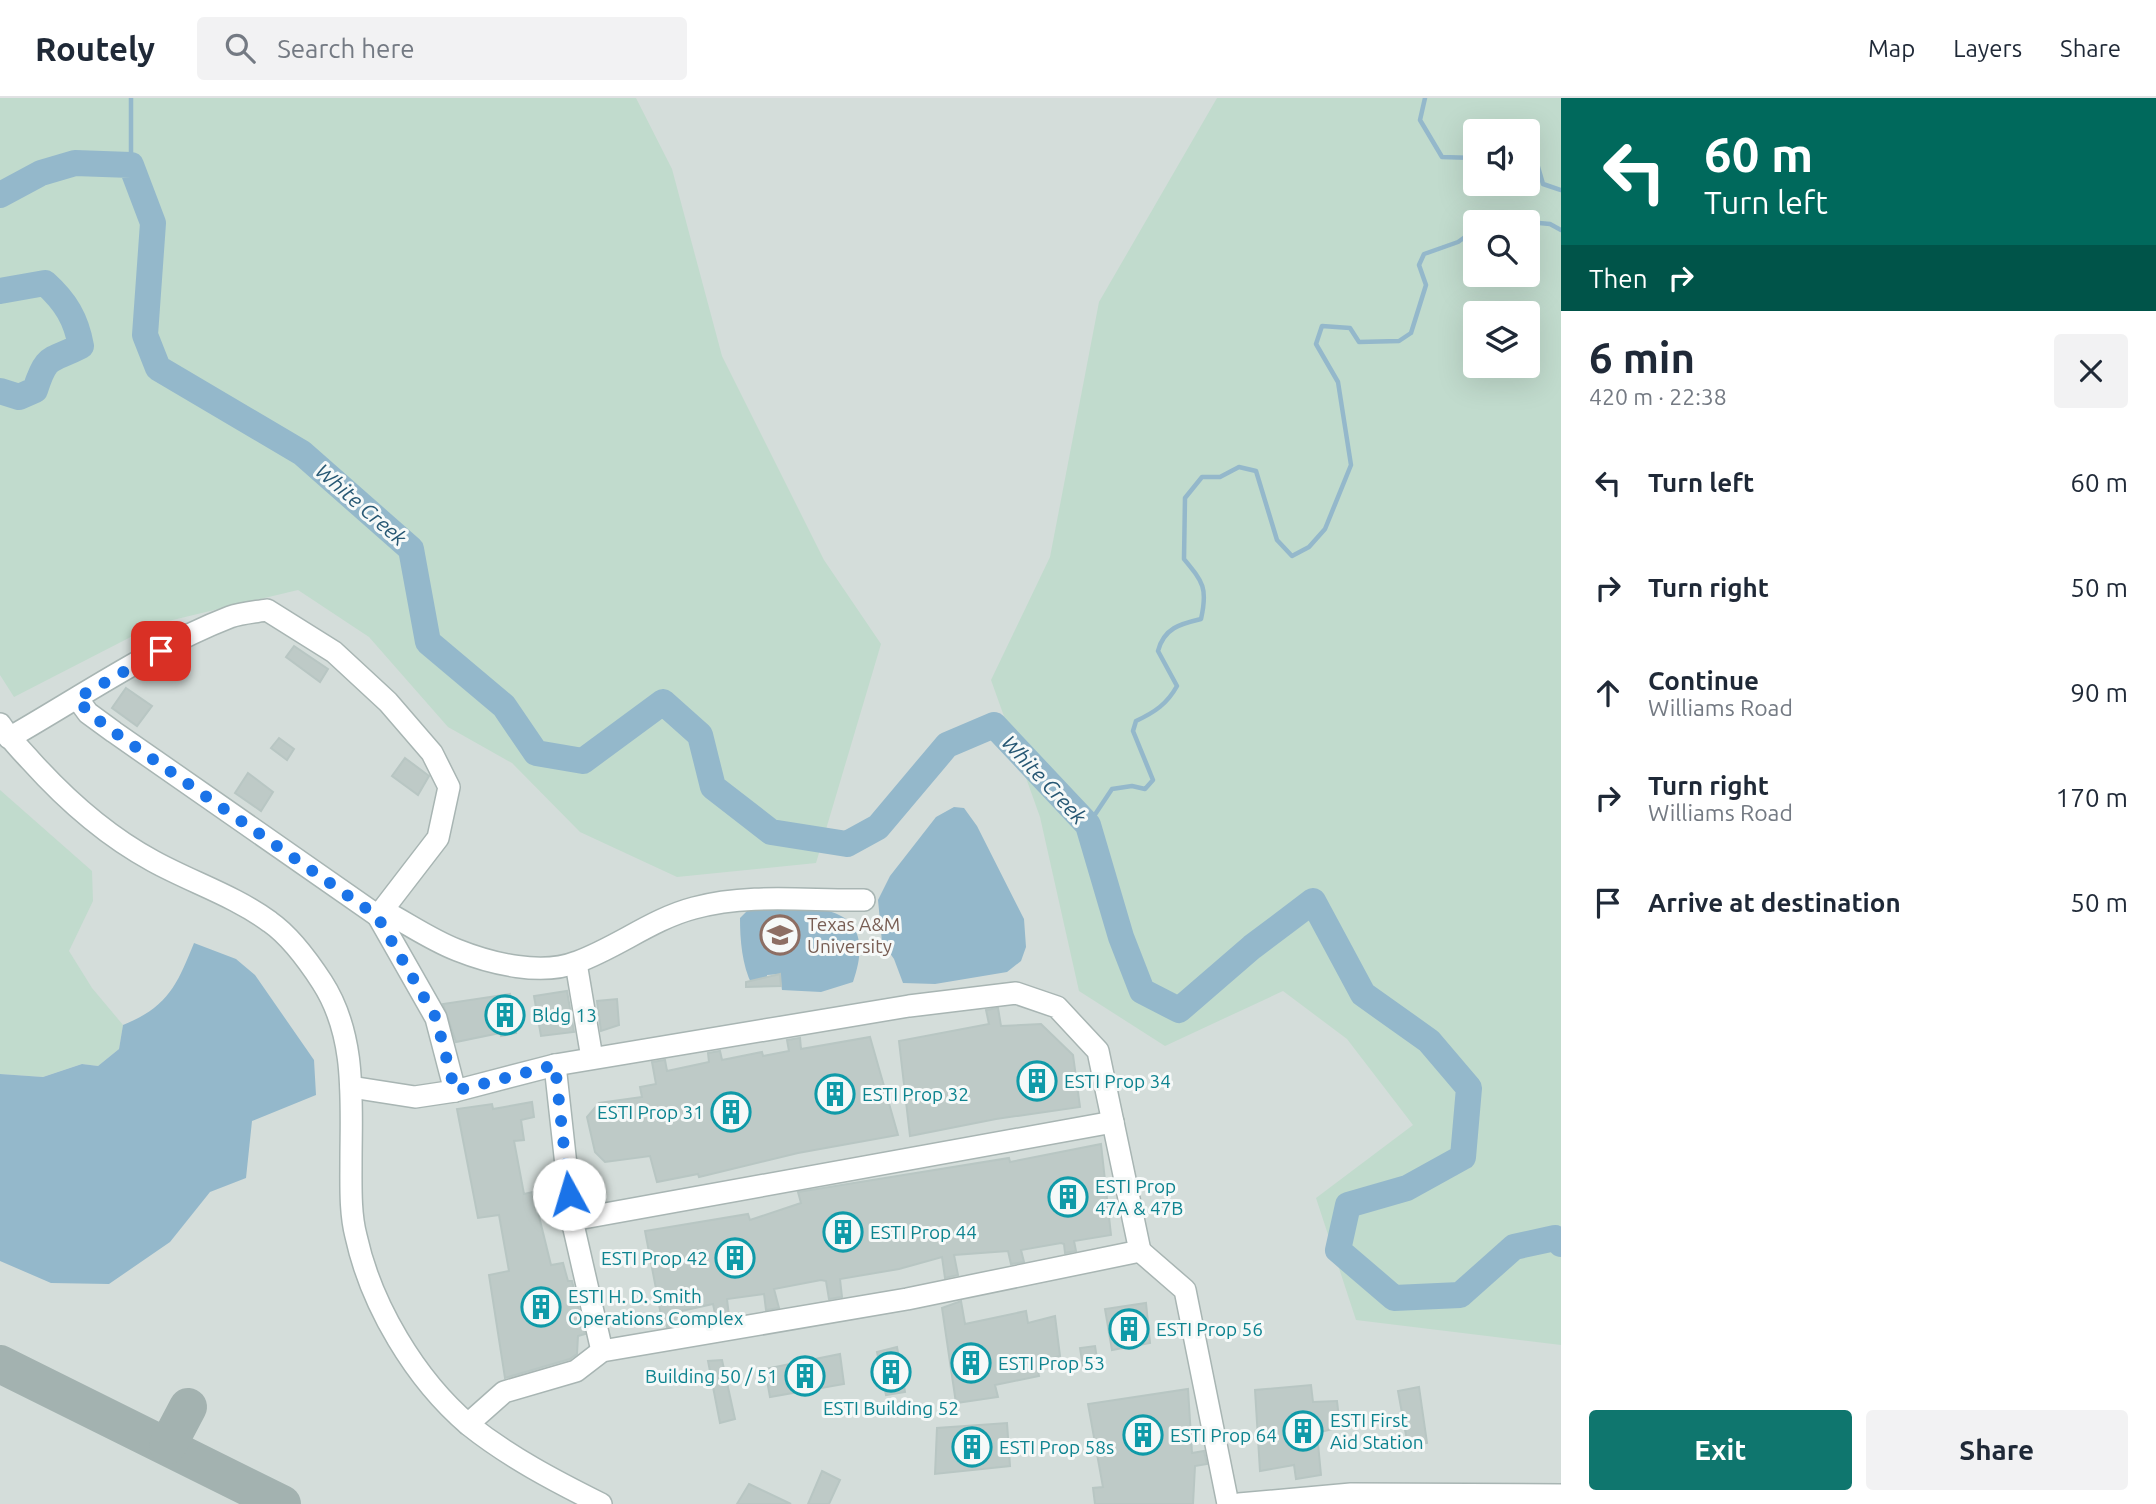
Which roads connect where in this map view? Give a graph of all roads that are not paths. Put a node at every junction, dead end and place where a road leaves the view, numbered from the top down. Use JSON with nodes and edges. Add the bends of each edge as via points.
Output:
{"nodes":[{"id":1,"x":77,"y":698,"type":"junction"},
{"id":2,"x":4,"y":731,"type":"edge"},
{"id":3,"x":864,"y":900,"type":"dead end"},
{"id":4,"x":380,"y":913,"type":"junction"},
{"id":5,"x":576,"y":963,"type":"junction"},
{"id":6,"x":592,"y":1058,"type":"junction"},
{"id":7,"x":555,"y":1065,"type":"junction"},
{"id":8,"x":351,"y":1087,"type":"junction"},
{"id":9,"x":455,"y":1091,"type":"junction"},
{"id":10,"x":1113,"y":1122,"type":"junction"},
{"id":11,"x":572,"y":1220,"type":"junction"},
{"id":12,"x":1140,"y":1251,"type":"junction"},
{"id":13,"x":602,"y":1351,"type":"junction"},
{"id":14,"x":468,"y":1424,"type":"junction"},
{"id":15,"x":1561,"y":1496,"type":"edge"},
{"id":16,"x":601,"y":1504,"type":"edge"},
{"id":17,"x":1228,"y":1504,"type":"edge"},
{"id":18,"x":1239,"y":1504,"type":"edge"}],
"edges":[{"from":1,"to":2,"type":"street"},
{"from":1,"to":4,"type":"street","via":[[114,732]]},
{"from":1,"to":4,"type":"street","via":[[232,616],[267,610],[334,652],[388,702],[432,754],[449,787],[438,838]]},
{"from":2,"to":8,"type":"street","via":[[62,796],[114,838],[273,924],[332,998],[351,1059]]},
{"from":3,"to":5,"type":"street","via":[[718,902],[643,928]]},
{"from":4,"to":5,"type":"street","via":[[491,961],[553,969]]},
{"from":4,"to":9,"type":"street","via":[[436,1018]]},
{"from":5,"to":6,"type":"street"},
{"from":6,"to":7,"type":"street"},
{"from":6,"to":10,"type":"street","via":[[901,1007],[1016,993],[1057,1007],[1098,1051]]},
{"from":7,"to":9,"type":"street"},
{"from":7,"to":11,"type":"street"},
{"from":8,"to":9,"type":"street","via":[[415,1097]]},
{"from":8,"to":14,"type":"street","via":[[355,1235],[367,1272],[391,1327],[417,1367]]},
{"from":10,"to":11,"type":"street"},
{"from":10,"to":12,"type":"street"},
{"from":11,"to":13,"type":"street"},
{"from":12,"to":13,"type":"street","via":[[907,1299]]},
{"from":12,"to":17,"type":"street","via":[[1185,1290]]},
{"from":13,"to":14,"type":"street","via":[[576,1371],[504,1392]]},
{"from":14,"to":16,"type":"street","via":[[515,1457]]},
{"from":15,"to":18,"type":"street","via":[[1351,1494]]}]}
